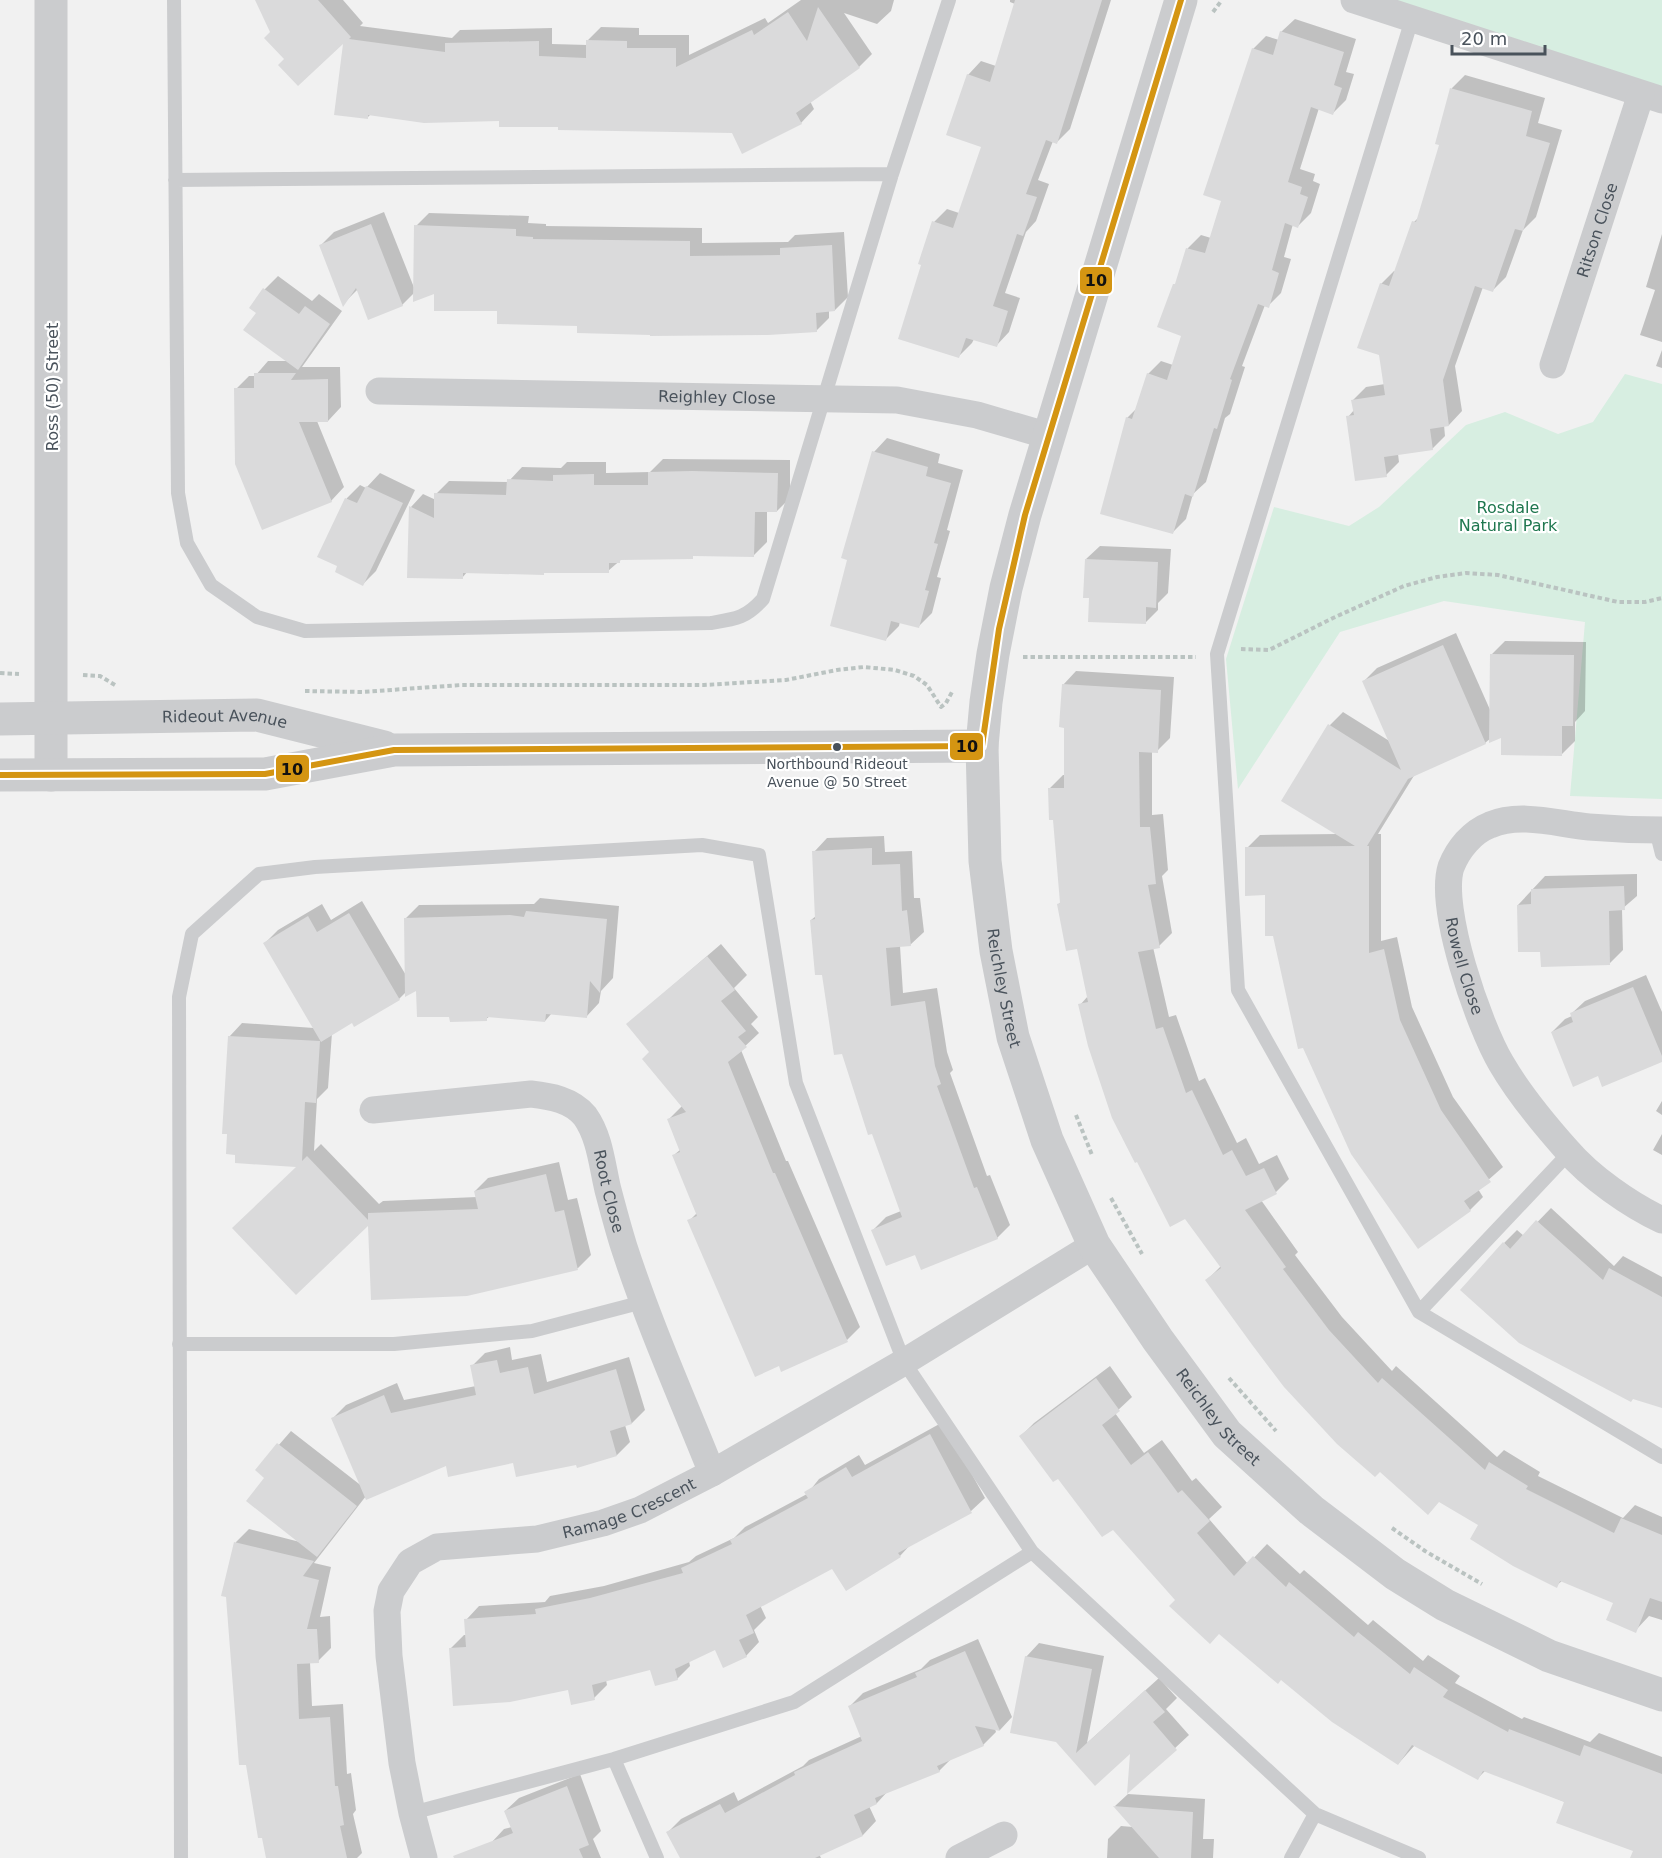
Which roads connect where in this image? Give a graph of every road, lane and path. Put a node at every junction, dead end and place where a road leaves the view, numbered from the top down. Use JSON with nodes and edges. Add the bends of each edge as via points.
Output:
{"nodes":[{"id":1,"x":51,"y":0,"type":"edge"},
{"id":2,"x":174,"y":0,"type":"edge"},
{"id":3,"x":950,"y":0,"type":"edge"},
{"id":4,"x":1181,"y":0,"type":"edge"},
{"id":5,"x":1222,"y":0,"type":"edge"},
{"id":6,"x":1354,"y":0,"type":"edge"},
{"id":7,"x":1210,"y":15,"type":"dead end"},
{"id":8,"x":1412,"y":19,"type":"junction"},
{"id":9,"x":1651,"y":97,"type":"edge"},
{"id":10,"x":892,"y":174,"type":"junction"},
{"id":11,"x":175,"y":180,"type":"junction"},
{"id":12,"x":1553,"y":365,"type":"dead end"},
{"id":13,"x":379,"y":391,"type":"dead end"},
{"id":14,"x":824,"y":400,"type":"junction"},
{"id":15,"x":1049,"y":436,"type":"junction"},
{"id":16,"x":1662,"y":598,"type":"edge"},
{"id":17,"x":1027,"y":648,"type":"dead end"},
{"id":18,"x":1217,"y":654,"type":"junction"},
{"id":19,"x":1026,"y":657,"type":"junction"},
{"id":20,"x":1025,"y":666,"type":"dead end"},
{"id":21,"x":83,"y":675,"type":"dead end"},
{"id":22,"x":953,"y":686,"type":"dead end"},
{"id":23,"x":124,"y":688,"type":"dead end"},
{"id":24,"x":303,"y":692,"type":"dead end"},
{"id":25,"x":52,"y":718,"type":"junction"},
{"id":26,"x":0,"y":719,"type":"edge"},
{"id":27,"x":982,"y":746,"type":"junction"},
{"id":28,"x":394,"y":750,"type":"junction"},
{"id":29,"x":0,"y":775,"type":"edge"},
{"id":30,"x":51,"y":775,"type":"junction"},
{"id":31,"x":1660,"y":838,"type":"edge"},
{"id":32,"x":1073,"y":1106,"type":"dead end"},
{"id":33,"x":373,"y":1110,"type":"dead end"},
{"id":34,"x":1569,"y":1153,"type":"junction"},
{"id":35,"x":1093,"y":1157,"type":"dead end"},
{"id":36,"x":1110,"y":1197,"type":"dead end"},
{"id":37,"x":1662,"y":1220,"type":"edge"},
{"id":38,"x":1094,"y":1245,"type":"junction"},
{"id":39,"x":1145,"y":1258,"type":"dead end"},
{"id":40,"x":643,"y":1302,"type":"junction"},
{"id":41,"x":1419,"y":1312,"type":"junction"},
{"id":42,"x":179,"y":1344,"type":"junction"},
{"id":43,"x":904,"y":1362,"type":"junction"},
{"id":44,"x":1228,"y":1377,"type":"dead end"},
{"id":45,"x":1277,"y":1433,"type":"dead end"},
{"id":46,"x":1662,"y":1457,"type":"edge"},
{"id":47,"x":712,"y":1473,"type":"junction"},
{"id":48,"x":1389,"y":1526,"type":"dead end"},
{"id":49,"x":1032,"y":1552,"type":"junction"},
{"id":50,"x":1485,"y":1586,"type":"dead end"},
{"id":51,"x":1662,"y":1695,"type":"edge"},
{"id":52,"x":614,"y":1759,"type":"junction"},
{"id":53,"x":412,"y":1813,"type":"junction"},
{"id":54,"x":1315,"y":1815,"type":"junction"},
{"id":55,"x":1004,"y":1835,"type":"dead end"},
{"id":56,"x":181,"y":1858,"type":"edge"},
{"id":57,"x":424,"y":1858,"type":"edge"},
{"id":58,"x":657,"y":1858,"type":"edge"},
{"id":59,"x":959,"y":1858,"type":"edge"},
{"id":60,"x":1291,"y":1858,"type":"edge"},
{"id":61,"x":1419,"y":1858,"type":"edge"}],
"edges":[{"from":1,"to":25,"type":"street","name":"Ross (50) Street"},
{"from":2,"to":11,"type":"lane"},
{"from":3,"to":10,"type":"lane"},
{"from":4,"to":15,"type":"street","name":"Reichley Street"},
{"from":5,"to":7,"type":"path"},
{"from":6,"to":8,"type":"street"},
{"from":8,"to":9,"type":"street"},
{"from":8,"to":18,"type":"lane"},
{"from":9,"to":12,"type":"street","name":"Ritson Close"},
{"from":10,"to":11,"type":"lane"},
{"from":10,"to":14,"type":"lane"},
{"from":11,"to":14,"type":"lane","via":[[178,492],[187,543],[210,585],[257,617],[305,631],[711,623],[736,619],[751,612],[763,598]]},
{"from":13,"to":14,"type":"street","name":"Reighley Close"},
{"from":14,"to":15,"type":"street","name":"Reighley Close","via":[[920,403]]},
{"from":15,"to":27,"type":"street","name":"Reichley Street","via":[[1006,588]]},
{"from":16,"to":18,"type":"path","via":[[1618,602],[1498,575],[1466,573],[1404,586],[1269,650],[1236,649]]},
{"from":17,"to":19,"type":"path"},
{"from":18,"to":19,"type":"path"},
{"from":18,"to":41,"type":"lane","via":[[1238,990]]},
{"from":19,"to":20,"type":"path"},
{"from":21,"to":23,"type":"path","via":[[100,676]]},
{"from":22,"to":24,"type":"path","via":[[952,696],[941,707],[927,686],[914,676],[864,667],[786,680],[704,686],[461,685]]},
{"from":25,"to":26,"type":"street","name":"Rideout Avenue"},
{"from":25,"to":28,"type":"street","name":"Rideout Avenue","via":[[257,715]]},
{"from":25,"to":30,"type":"street","name":"Ross (50) Street"},
{"from":27,"to":28,"type":"street","name":"Rideout Avenue"},
{"from":27,"to":38,"type":"street","name":"Reichley Street","via":[[985,861],[996,951],[1013,1037],[1047,1140]]},
{"from":28,"to":30,"type":"street","name":"Rideout Avenue","via":[[265,774]]},
{"from":29,"to":30,"type":"street","name":"Rideout Avenue"},
{"from":31,"to":34,"type":"street","name":"Rowell Close","via":[[1510,819],[1474,834],[1460,849],[1451,868],[1448,896],[1456,938],[1486,1030],[1501,1062]]},
{"from":32,"to":35,"type":"path"},
{"from":33,"to":40,"type":"street","name":"Root Close","via":[[531,1094],[566,1102],[583,1113],[598,1144]]},
{"from":34,"to":37,"type":"street","name":"Rowell Close","via":[[1609,1188]]},
{"from":34,"to":41,"type":"lane"},
{"from":36,"to":39,"type":"path"},
{"from":38,"to":43,"type":"street","name":"Ramage Crescent"},
{"from":38,"to":51,"type":"street","name":"Reichley Street","via":[[1227,1434],[1311,1510],[1395,1574],[1445,1605],[1550,1656]]},
{"from":40,"to":42,"type":"lane","via":[[532,1332],[394,1344]]},
{"from":40,"to":47,"type":"street","name":"Root Close"},
{"from":41,"to":46,"type":"lane"},
{"from":42,"to":43,"type":"lane","via":[[179,998],[192,934],[259,874],[315,867],[702,845],[759,855],[796,1083]]},
{"from":42,"to":56,"type":"lane"},
{"from":43,"to":47,"type":"street","name":"Ramage Crescent"},
{"from":43,"to":49,"type":"lane"},
{"from":44,"to":45,"type":"path"},
{"from":47,"to":53,"type":"street","name":"Ramage Crescent","via":[[640,1510],[603,1523],[537,1539],[437,1547],[410,1562],[391,1591],[387,1611],[395,1714]]},
{"from":48,"to":50,"type":"path"},
{"from":49,"to":52,"type":"lane","via":[[794,1702]]},
{"from":49,"to":54,"type":"lane"},
{"from":52,"to":53,"type":"lane"},
{"from":52,"to":58,"type":"lane"},
{"from":53,"to":57,"type":"street","name":"Ramage Crescent"},
{"from":54,"to":60,"type":"lane"},
{"from":54,"to":61,"type":"lane"},
{"from":55,"to":59,"type":"street"}]}
